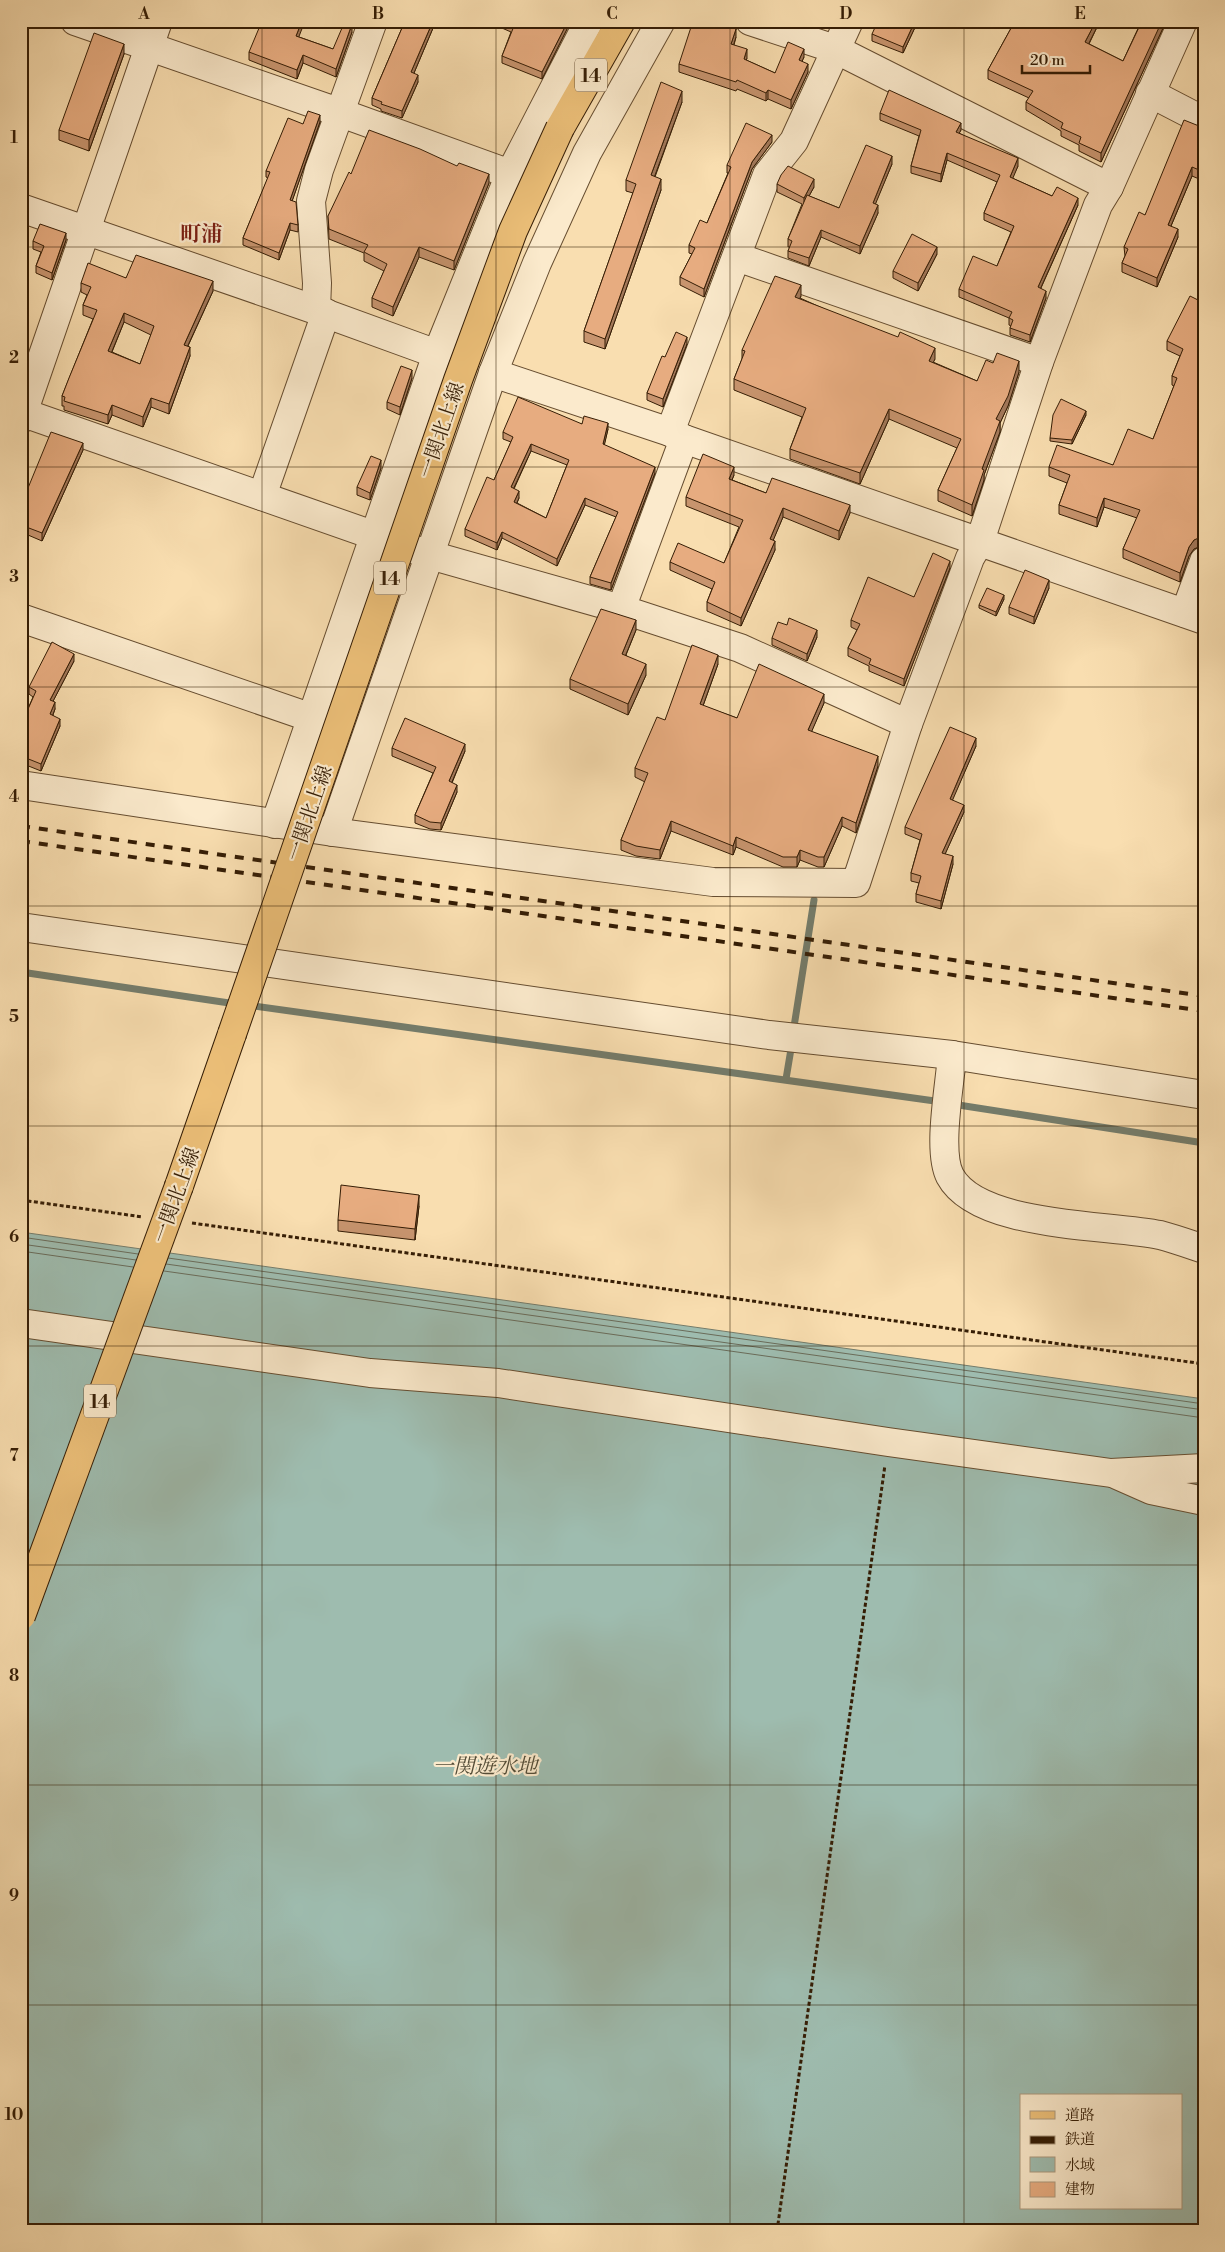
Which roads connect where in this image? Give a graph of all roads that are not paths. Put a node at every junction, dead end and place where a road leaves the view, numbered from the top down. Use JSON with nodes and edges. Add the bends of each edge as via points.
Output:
{"nodes":[{"id":1,"x":74,"y":21,"type":"edge"},
{"id":2,"x":158,"y":21,"type":"edge"},
{"id":3,"x":373,"y":21,"type":"edge"},
{"id":4,"x":589,"y":21,"type":"edge"},
{"id":5,"x":621,"y":21,"type":"edge"},
{"id":6,"x":662,"y":21,"type":"edge"},
{"id":7,"x":750,"y":21,"type":"edge"},
{"id":8,"x":849,"y":21,"type":"edge"},
{"id":9,"x":1183,"y":21,"type":"edge"},
{"id":10,"x":149,"y":47,"type":"junction"},
{"id":11,"x":835,"y":49,"type":"junction"},
{"id":12,"x":1150,"y":93,"type":"junction"},
{"id":13,"x":341,"y":112,"type":"junction"},
{"id":14,"x":1204,"y":120,"type":"edge"},
{"id":15,"x":510,"y":174,"type":"junction"},
{"id":16,"x":1109,"y":187,"type":"junction"},
{"id":17,"x":21,"y":208,"type":"edge"},
{"id":18,"x":86,"y":230,"type":"junction"},
{"id":19,"x":736,"y":258,"type":"junction"},
{"id":20,"x":321,"y":312,"type":"junction"},
{"id":21,"x":437,"y":354,"type":"junction"},
{"id":22,"x":1039,"y":362,"type":"junction"},
{"id":23,"x":493,"y":372,"type":"junction"},
{"id":24,"x":22,"y":415,"type":"edge"},
{"id":25,"x":677,"y":435,"type":"junction"},
{"id":26,"x":262,"y":496,"type":"junction"},
{"id":27,"x":375,"y":536,"type":"junction"},
{"id":28,"x":980,"y":541,"type":"junction"},
{"id":29,"x":430,"y":555,"type":"junction"},
{"id":30,"x":1204,"y":561,"type":"edge"},
{"id":31,"x":621,"y":609,"type":"junction"},
{"id":32,"x":1195,"y":616,"type":"edge"},
{"id":33,"x":21,"y":618,"type":"edge"},
{"id":34,"x":312,"y":718,"type":"junction"},
{"id":35,"x":908,"y":724,"type":"junction"},
{"id":36,"x":21,"y":786,"type":"edge"},
{"id":37,"x":275,"y":824,"type":"junction"},
{"id":38,"x":333,"y":832,"type":"junction"},
{"id":39,"x":21,"y":927,"type":"edge"},
{"id":40,"x":951,"y":1068,"type":"junction"},
{"id":41,"x":1204,"y":1095,"type":"edge"},
{"id":42,"x":1204,"y":1248,"type":"edge"},
{"id":43,"x":21,"y":1323,"type":"edge"},
{"id":44,"x":1204,"y":1468,"type":"edge"},
{"id":45,"x":1112,"y":1473,"type":"junction"},
{"id":46,"x":1204,"y":1501,"type":"edge"},
{"id":47,"x":21,"y":1616,"type":"edge"}],
"edges":[{"from":1,"to":10,"type":"street"},
{"from":2,"to":10,"type":"street"},
{"from":3,"to":13,"type":"street"},
{"from":4,"to":15,"type":"street"},
{"from":5,"to":47,"type":"main road","name":"一関北上線","number":"14","bridge":true,"via":[[560,128],[513,231],[458,380],[179,1186]]},
{"from":6,"to":23,"type":"street","via":[[587,153],[537,263]]},
{"from":7,"to":11,"type":"street"},
{"from":8,"to":11,"type":"street"},
{"from":9,"to":12,"type":"street"},
{"from":10,"to":13,"type":"street"},
{"from":10,"to":18,"type":"street"},
{"from":11,"to":16,"type":"street"},
{"from":11,"to":19,"type":"street","via":[[794,141],[767,175]]},
{"from":12,"to":14,"type":"street"},
{"from":12,"to":16,"type":"street"},
{"from":13,"to":15,"type":"street"},
{"from":13,"to":20,"type":"street","via":[[311,200]]},
{"from":15,"to":21,"type":"street"},
{"from":16,"to":22,"type":"street","via":[[1098,204]]},
{"from":17,"to":18,"type":"street"},
{"from":18,"to":20,"type":"street"},
{"from":18,"to":24,"type":"street"},
{"from":19,"to":22,"type":"street"},
{"from":19,"to":25,"type":"street"},
{"from":20,"to":21,"type":"street"},
{"from":20,"to":26,"type":"street"},
{"from":21,"to":27,"type":"street"},
{"from":22,"to":28,"type":"street"},
{"from":23,"to":25,"type":"street"},
{"from":23,"to":29,"type":"street"},
{"from":24,"to":26,"type":"street"},
{"from":25,"to":28,"type":"street"},
{"from":25,"to":31,"type":"street"},
{"from":26,"to":27,"type":"street"},
{"from":27,"to":29,"type":"street"},
{"from":27,"to":34,"type":"street"},
{"from":28,"to":32,"type":"street"},
{"from":28,"to":35,"type":"street","via":[[970,558]]},
{"from":29,"to":31,"type":"street"},
{"from":29,"to":38,"type":"street"},
{"from":30,"to":32,"type":"street"},
{"from":31,"to":35,"type":"street","via":[[740,648]]},
{"from":33,"to":34,"type":"street"},
{"from":34,"to":37,"type":"street"},
{"from":35,"to":38,"type":"street","via":[[856,883],[713,882]]},
{"from":36,"to":37,"type":"street"},
{"from":37,"to":38,"type":"street"},
{"from":39,"to":40,"type":"street","via":[[818,1040]]},
{"from":40,"to":41,"type":"street"},
{"from":40,"to":42,"type":"street","via":[[945,1157],[950,1176],[962,1192],[976,1202],[1025,1217],[1160,1235]]},
{"from":43,"to":45,"type":"street","via":[[370,1373],[498,1383]]},
{"from":44,"to":45,"type":"street"},
{"from":45,"to":46,"type":"street","via":[[1152,1490]]}]}
